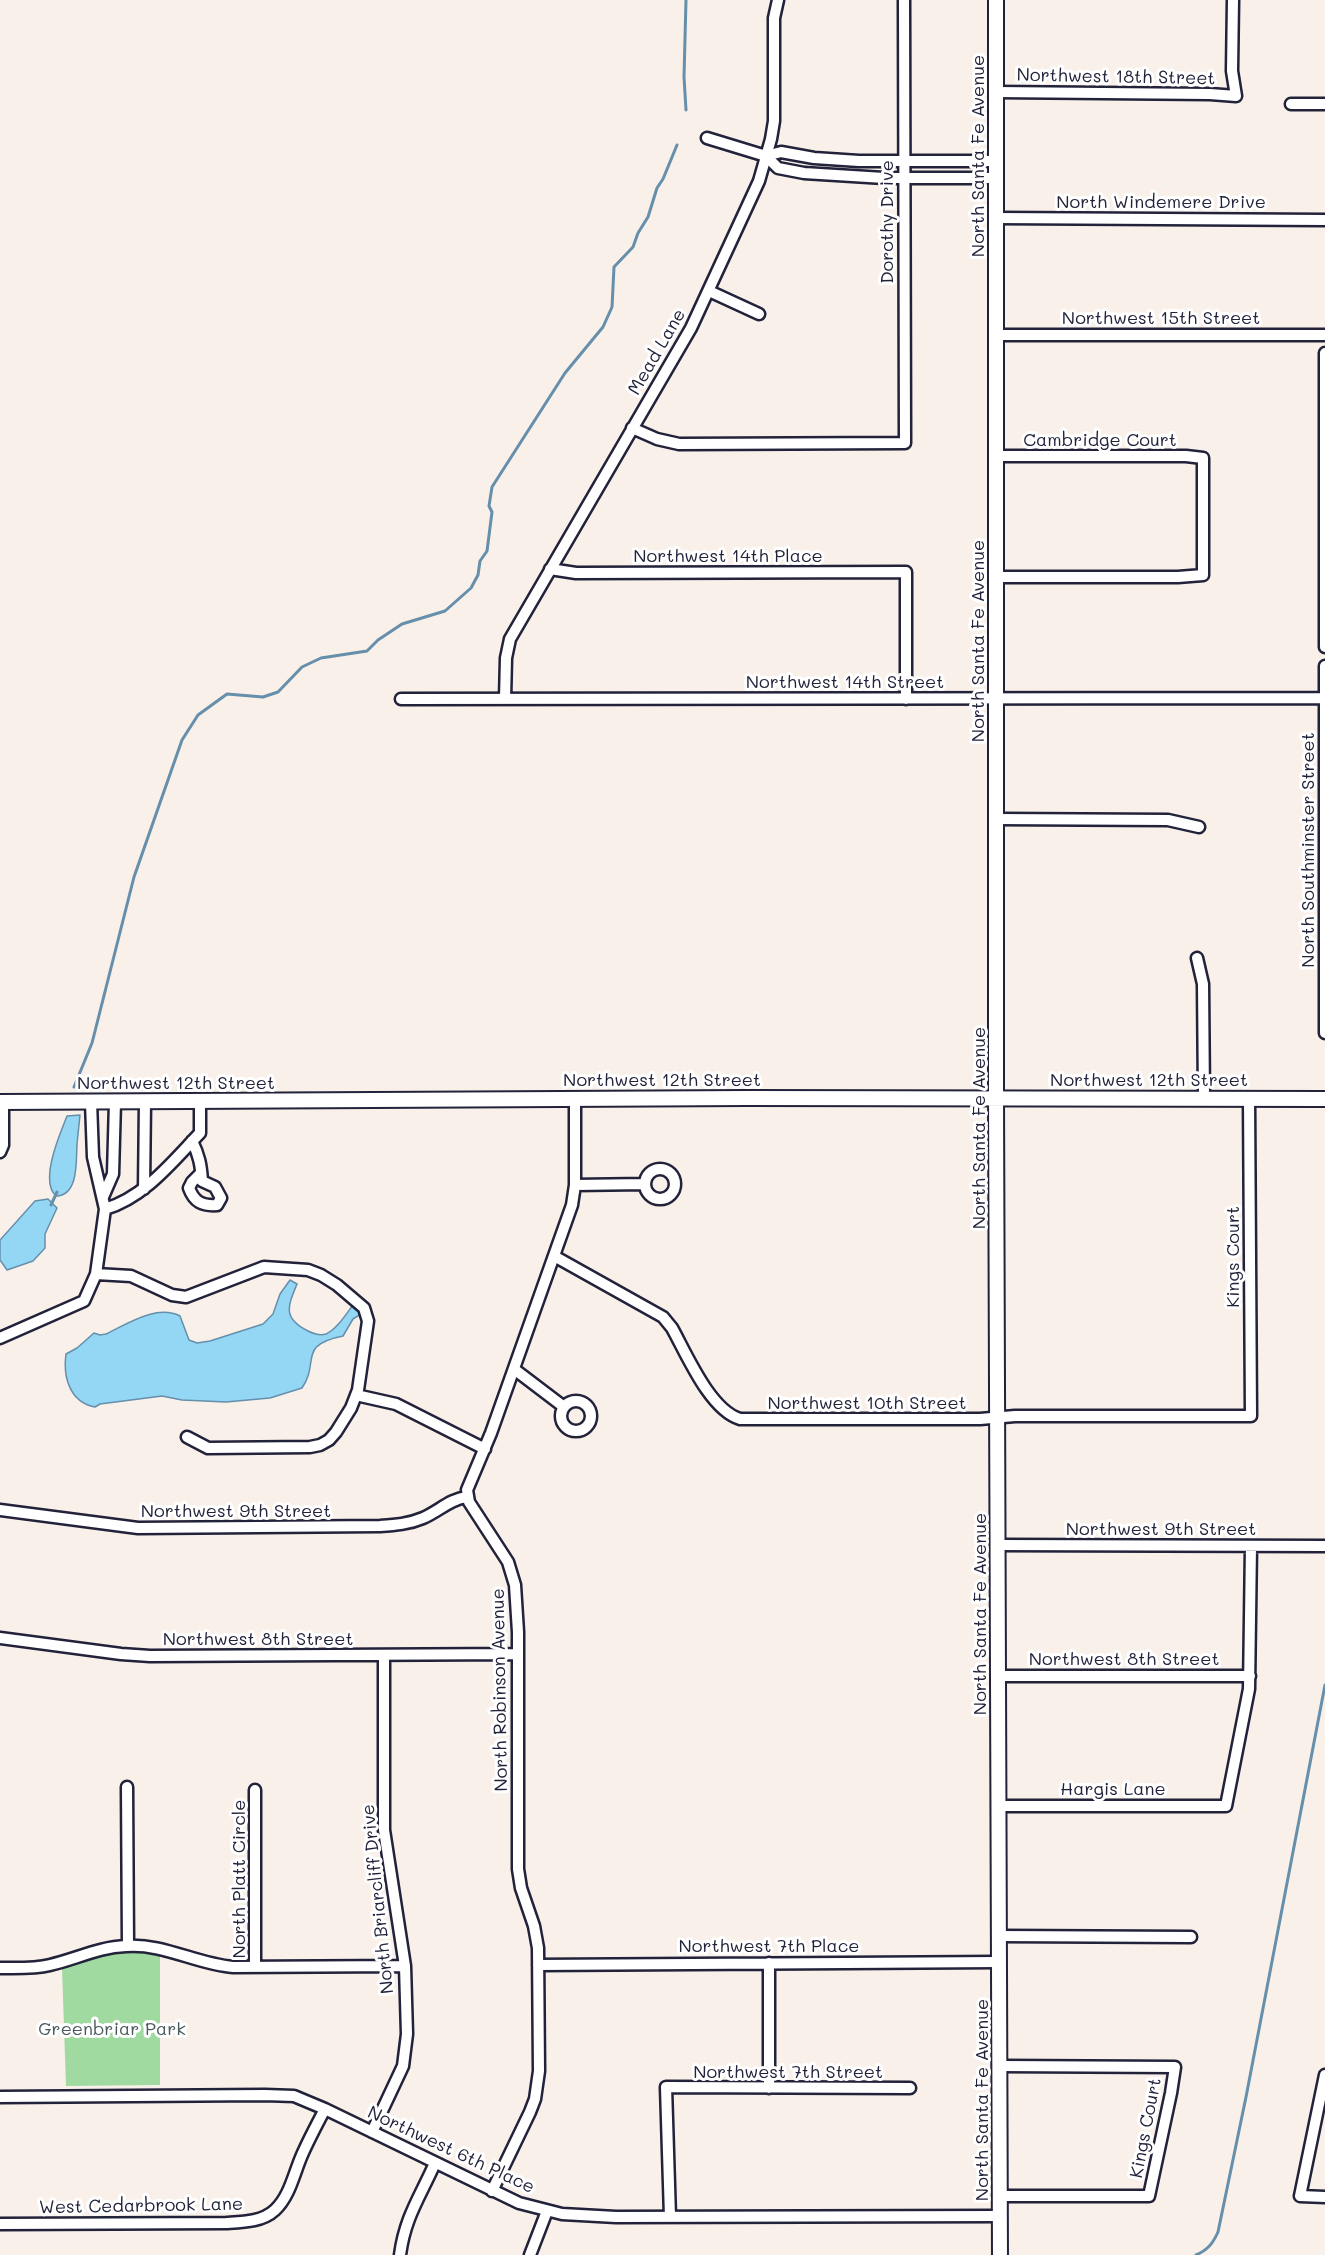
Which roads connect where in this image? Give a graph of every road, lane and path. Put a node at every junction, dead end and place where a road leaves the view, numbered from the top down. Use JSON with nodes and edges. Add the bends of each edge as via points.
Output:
{"nodes":[{"id":1,"x":778,"y":0,"type":"edge"},
{"id":2,"x":904,"y":0,"type":"edge"},
{"id":3,"x":996,"y":0,"type":"edge"},
{"id":4,"x":1233,"y":0,"type":"edge"},
{"id":5,"x":996,"y":92,"type":"junction"},
{"id":6,"x":1291,"y":104,"type":"dead end"},
{"id":7,"x":1325,"y":104,"type":"edge"},
{"id":8,"x":707,"y":138,"type":"dead end"},
{"id":9,"x":766,"y":156,"type":"junction"},
{"id":10,"x":996,"y":161,"type":"junction"},
{"id":11,"x":903,"y":162,"type":"junction"},
{"id":12,"x":903,"y":178,"type":"junction"},
{"id":13,"x":996,"y":178,"type":"junction"},
{"id":14,"x":996,"y":218,"type":"junction"},
{"id":15,"x":1325,"y":220,"type":"edge"},
{"id":16,"x":709,"y":291,"type":"junction"},
{"id":17,"x":759,"y":314,"type":"dead end"},
{"id":18,"x":996,"y":335,"type":"junction"},
{"id":19,"x":1325,"y":335,"type":"edge"},
{"id":20,"x":1325,"y":353,"type":"edge"},
{"id":21,"x":632,"y":428,"type":"junction"},
{"id":22,"x":996,"y":456,"type":"junction"},
{"id":23,"x":550,"y":569,"type":"junction"},
{"id":24,"x":996,"y":577,"type":"junction"},
{"id":25,"x":1325,"y":647,"type":"edge"},
{"id":26,"x":1325,"y":666,"type":"edge"},
{"id":27,"x":1325,"y":698,"type":"edge"},
{"id":28,"x":400,"y":699,"type":"dead end"},
{"id":29,"x":505,"y":699,"type":"junction"},
{"id":30,"x":906,"y":699,"type":"junction"},
{"id":31,"x":996,"y":699,"type":"junction"},
{"id":32,"x":996,"y":819,"type":"junction"},
{"id":33,"x":1199,"y":827,"type":"dead end"},
{"id":34,"x":1197,"y":958,"type":"dead end"},
{"id":35,"x":1325,"y":1033,"type":"edge"},
{"id":36,"x":996,"y":1097,"type":"junction"},
{"id":37,"x":1204,"y":1098,"type":"junction"},
{"id":38,"x":1249,"y":1098,"type":"junction"},
{"id":39,"x":575,"y":1099,"type":"junction"},
{"id":40,"x":1325,"y":1099,"type":"edge"},
{"id":41,"x":145,"y":1101,"type":"junction"},
{"id":42,"x":200,"y":1101,"type":"junction"},
{"id":43,"x":2,"y":1102,"type":"edge"},
{"id":44,"x":91,"y":1102,"type":"junction"},
{"id":45,"x":115,"y":1102,"type":"junction"},
{"id":46,"x":2,"y":1135,"type":"edge"},
{"id":47,"x":192,"y":1141,"type":"junction"},
{"id":48,"x":0,"y":1152,"type":"edge"},
{"id":49,"x":201,"y":1173,"type":"dead end"},
{"id":50,"x":645,"y":1184,"type":"dead end"},
{"id":51,"x":575,"y":1185,"type":"junction"},
{"id":52,"x":144,"y":1189,"type":"junction"},
{"id":53,"x":103,"y":1197,"type":"junction"},
{"id":54,"x":105,"y":1209,"type":"junction"},
{"id":55,"x":554,"y":1256,"type":"junction"},
{"id":56,"x":96,"y":1274,"type":"junction"},
{"id":57,"x":0,"y":1338,"type":"edge"},
{"id":58,"x":514,"y":1369,"type":"junction"},
{"id":59,"x":356,"y":1395,"type":"junction"},
{"id":60,"x":564,"y":1407,"type":"dead end"},
{"id":61,"x":1251,"y":1416,"type":"joint"},
{"id":62,"x":998,"y":1418,"type":"junction"},
{"id":63,"x":187,"y":1437,"type":"dead end"},
{"id":64,"x":485,"y":1449,"type":"junction"},
{"id":65,"x":467,"y":1497,"type":"junction"},
{"id":66,"x":0,"y":1510,"type":"edge"},
{"id":67,"x":998,"y":1545,"type":"junction"},
{"id":68,"x":1251,"y":1546,"type":"junction"},
{"id":69,"x":1321,"y":1546,"type":"edge"},
{"id":70,"x":0,"y":1638,"type":"edge"},
{"id":71,"x":518,"y":1654,"type":"junction"},
{"id":72,"x":384,"y":1655,"type":"junction"},
{"id":73,"x":998,"y":1676,"type":"junction"},
{"id":74,"x":1250,"y":1676,"type":"junction"},
{"id":75,"x":127,"y":1787,"type":"dead end"},
{"id":76,"x":255,"y":1790,"type":"dead end"},
{"id":77,"x":999,"y":1806,"type":"junction"},
{"id":78,"x":999,"y":1936,"type":"junction"},
{"id":79,"x":1191,"y":1937,"type":"dead end"},
{"id":80,"x":128,"y":1946,"type":"junction"},
{"id":81,"x":999,"y":1962,"type":"junction"},
{"id":82,"x":769,"y":1963,"type":"junction"},
{"id":83,"x":538,"y":1965,"type":"junction"},
{"id":84,"x":405,"y":1966,"type":"junction"},
{"id":85,"x":255,"y":1967,"type":"junction"},
{"id":86,"x":0,"y":1968,"type":"edge"},
{"id":87,"x":1000,"y":2066,"type":"junction"},
{"id":88,"x":1325,"y":2075,"type":"edge"},
{"id":89,"x":769,"y":2088,"type":"junction"},
{"id":90,"x":910,"y":2088,"type":"dead end"},
{"id":91,"x":0,"y":2097,"type":"edge"},
{"id":92,"x":325,"y":2109,"type":"junction"},
{"id":93,"x":372,"y":2132,"type":"junction"},
{"id":94,"x":435,"y":2163,"type":"junction"},
{"id":95,"x":492,"y":2191,"type":"junction"},
{"id":96,"x":1000,"y":2196,"type":"junction"},
{"id":97,"x":1325,"y":2197,"type":"edge"},
{"id":98,"x":547,"y":2211,"type":"junction"},
{"id":99,"x":1000,"y":2216,"type":"junction"},
{"id":100,"x":670,"y":2217,"type":"junction"},
{"id":101,"x":0,"y":2224,"type":"edge"},
{"id":102,"x":400,"y":2255,"type":"edge"},
{"id":103,"x":530,"y":2255,"type":"edge"},
{"id":104,"x":1000,"y":2255,"type":"edge"}],
"edges":[{"from":1,"to":9,"type":"street","name":"Mead Lane","via":[[774,18],[774,121]]},
{"from":2,"to":11,"type":"street","name":"Dorothy Drive"},
{"from":3,"to":5,"type":"main road","name":"North Santa Fe Avenue"},
{"from":4,"to":5,"type":"street","name":"Northwest 18th Street","via":[[1232,71],[1236,96]]},
{"from":5,"to":10,"type":"main road","name":"North Santa Fe Avenue"},
{"from":6,"to":7,"type":"street"},
{"from":8,"to":9,"type":"street"},
{"from":9,"to":11,"type":"street","via":[[781,152],[833,160]]},
{"from":9,"to":12,"type":"street","via":[[778,168],[804,173]]},
{"from":9,"to":16,"type":"street","name":"Mead Lane","via":[[759,181]]},
{"from":10,"to":11,"type":"street"},
{"from":10,"to":13,"type":"main road","name":"North Santa Fe Avenue"},
{"from":11,"to":12,"type":"street","name":"Dorothy Drive"},
{"from":12,"to":13,"type":"street"},
{"from":12,"to":21,"type":"street","name":"Dorothy Drive","via":[[905,443],[680,444]]},
{"from":13,"to":14,"type":"main road","name":"North Santa Fe Avenue"},
{"from":14,"to":15,"type":"street","name":"North Windemere Drive"},
{"from":14,"to":18,"type":"main road","name":"North Santa Fe Avenue"},
{"from":16,"to":17,"type":"street"},
{"from":16,"to":21,"type":"street","name":"Mead Lane"},
{"from":18,"to":19,"type":"street","name":"Northwest 15th Street"},
{"from":18,"to":22,"type":"main road","name":"North Santa Fe Avenue"},
{"from":20,"to":25,"type":"street"},
{"from":21,"to":23,"type":"street","name":"Mead Lane"},
{"from":22,"to":24,"type":"main road","name":"North Santa Fe Avenue"},
{"from":22,"to":24,"type":"street","name":"Cambridge Court","via":[[1203,458],[1203,575]]},
{"from":23,"to":29,"type":"street","name":"Mead Lane","via":[[507,647]]},
{"from":23,"to":30,"type":"street","name":"Northwest 14th Place","via":[[576,573],[906,572]]},
{"from":24,"to":31,"type":"main road","name":"North Santa Fe Avenue"},
{"from":26,"to":27,"type":"street","name":"North Southminster Street"},
{"from":27,"to":31,"type":"street","name":"Northwest 14th Street"},
{"from":27,"to":35,"type":"street","name":"North Southminster Street"},
{"from":28,"to":29,"type":"street","name":"Northwest 14th Street"},
{"from":29,"to":30,"type":"street","name":"Northwest 14th Street"},
{"from":30,"to":31,"type":"street","name":"Northwest 14th Street"},
{"from":31,"to":32,"type":"main road","name":"North Santa Fe Avenue"},
{"from":32,"to":33,"type":"street","via":[[1168,820]]},
{"from":32,"to":36,"type":"main road","name":"North Santa Fe Avenue"},
{"from":34,"to":37,"type":"street","via":[[1203,984]]},
{"from":36,"to":37,"type":"main road","name":"Northwest 12th Street"},
{"from":36,"to":39,"type":"main road","name":"Northwest 12th Street"},
{"from":36,"to":62,"type":"main road","name":"North Santa Fe Avenue"},
{"from":37,"to":38,"type":"main road","name":"Northwest 12th Street"},
{"from":38,"to":40,"type":"main road","name":"Northwest 12th Street"},
{"from":38,"to":61,"type":"street","name":"Kings Court"},
{"from":39,"to":42,"type":"main road","name":"Northwest 12th Street"},
{"from":39,"to":51,"type":"street"},
{"from":41,"to":42,"type":"main road","name":"Northwest 12th Street"},
{"from":41,"to":45,"type":"main road","name":"Northwest 12th Street"},
{"from":41,"to":52,"type":"street"},
{"from":42,"to":47,"type":"street","via":[[200,1132]]},
{"from":43,"to":44,"type":"main road","name":"Northwest 12th Street"},
{"from":43,"to":46,"type":"street"},
{"from":44,"to":45,"type":"main road","name":"Northwest 12th Street"},
{"from":44,"to":53,"type":"street","via":[[93,1156]]},
{"from":45,"to":53,"type":"street","via":[[113,1174]]},
{"from":46,"to":48,"type":"street"},
{"from":47,"to":49,"type":"street","via":[[200,1156]]},
{"from":47,"to":52,"type":"street"},
{"from":50,"to":51,"type":"street"},
{"from":51,"to":55,"type":"street"},
{"from":52,"to":54,"type":"street","via":[[121,1205]]},
{"from":53,"to":54,"type":"street"},
{"from":54,"to":56,"type":"street"},
{"from":55,"to":58,"type":"street"},
{"from":55,"to":62,"type":"street","name":"Northwest 10th Street","via":[[663,1317],[714,1402],[733,1417]]},
{"from":56,"to":57,"type":"street","via":[[84,1301]]},
{"from":56,"to":59,"type":"street","via":[[131,1276],[172,1295],[186,1297],[264,1267],[308,1270],[321,1275],[364,1308],[368,1321]]},
{"from":58,"to":60,"type":"street"},
{"from":58,"to":64,"type":"street"},
{"from":59,"to":63,"type":"street","via":[[336,1432],[320,1445],[208,1448]]},
{"from":59,"to":64,"type":"street","via":[[396,1404]]},
{"from":61,"to":62,"type":"street","name":"Northwest 10th Street"},
{"from":62,"to":67,"type":"main road","name":"North Santa Fe Avenue"},
{"from":64,"to":65,"type":"street"},
{"from":65,"to":66,"type":"street","name":"Northwest 9th Street","via":[[457,1498],[424,1518],[380,1526],[138,1528]]},
{"from":65,"to":71,"type":"street","name":"North Robinson Avenue","via":[[513,1576]]},
{"from":67,"to":68,"type":"street","name":"Northwest 9th Street"},
{"from":67,"to":73,"type":"main road","name":"North Santa Fe Avenue"},
{"from":68,"to":69,"type":"street","name":"Northwest 9th Street"},
{"from":68,"to":74,"type":"street"},
{"from":70,"to":72,"type":"street","name":"Northwest 8th Street","via":[[150,1656]]},
{"from":71,"to":72,"type":"street","name":"Northwest 8th Street"},
{"from":71,"to":83,"type":"street","name":"North Robinson Avenue","via":[[518,1869],[534,1926]]},
{"from":72,"to":84,"type":"street","name":"North Briarcliff Drive","via":[[384,1830]]},
{"from":73,"to":74,"type":"street","name":"Northwest 8th Street"},
{"from":73,"to":77,"type":"main road","name":"North Santa Fe Avenue"},
{"from":74,"to":77,"type":"street","name":"Hargis Lane","via":[[1226,1806]]},
{"from":75,"to":80,"type":"street"},
{"from":76,"to":85,"type":"street","name":"North Platt Circle"},
{"from":77,"to":78,"type":"main road","name":"North Santa Fe Avenue"},
{"from":78,"to":79,"type":"street"},
{"from":78,"to":81,"type":"main road","name":"North Santa Fe Avenue"},
{"from":80,"to":85,"type":"street","via":[[167,1951],[214,1965]]},
{"from":80,"to":86,"type":"street","via":[[101,1949],[41,1967]]},
{"from":81,"to":82,"type":"street","name":"Northwest 7th Place"},
{"from":81,"to":87,"type":"main road","name":"North Santa Fe Avenue"},
{"from":82,"to":83,"type":"street","name":"Northwest 7th Place"},
{"from":82,"to":89,"type":"street"},
{"from":83,"to":95,"type":"street","name":"North Robinson Avenue","via":[[539,2071],[535,2099]]},
{"from":84,"to":85,"type":"street"},
{"from":84,"to":93,"type":"street","name":"North Briarcliff Drive","via":[[405,2060]]},
{"from":87,"to":96,"type":"main road","name":"North Santa Fe Avenue"},
{"from":87,"to":96,"type":"street","name":"Kings Court","via":[[1175,2067],[1149,2196]]},
{"from":88,"to":97,"type":"street","via":[[1300,2196]]},
{"from":89,"to":90,"type":"street","name":"Northwest 7th Street"},
{"from":89,"to":100,"type":"street","name":"Northwest 7th Street","via":[[666,2087]]},
{"from":91,"to":92,"type":"street","name":"Northwest 6th Place","via":[[282,2095],[301,2098]]},
{"from":92,"to":93,"type":"street","name":"Northwest 6th Place"},
{"from":92,"to":101,"type":"street","name":"West Cedarbrook Lane","via":[[288,2191],[275,2210],[264,2217],[235,2223]]},
{"from":93,"to":94,"type":"street","name":"Northwest 6th Place"},
{"from":94,"to":95,"type":"street","name":"Northwest 6th Place"},
{"from":94,"to":102,"type":"street","via":[[413,2207]]},
{"from":95,"to":98,"type":"street","name":"Northwest 6th Place"},
{"from":96,"to":99,"type":"main road","name":"North Santa Fe Avenue"},
{"from":98,"to":100,"type":"street","name":"Northwest 6th Place","via":[[590,2217]]},
{"from":98,"to":103,"type":"street"},
{"from":99,"to":100,"type":"street","name":"Northwest 6th Place"},
{"from":99,"to":104,"type":"main road","name":"North Santa Fe Avenue"}]}
